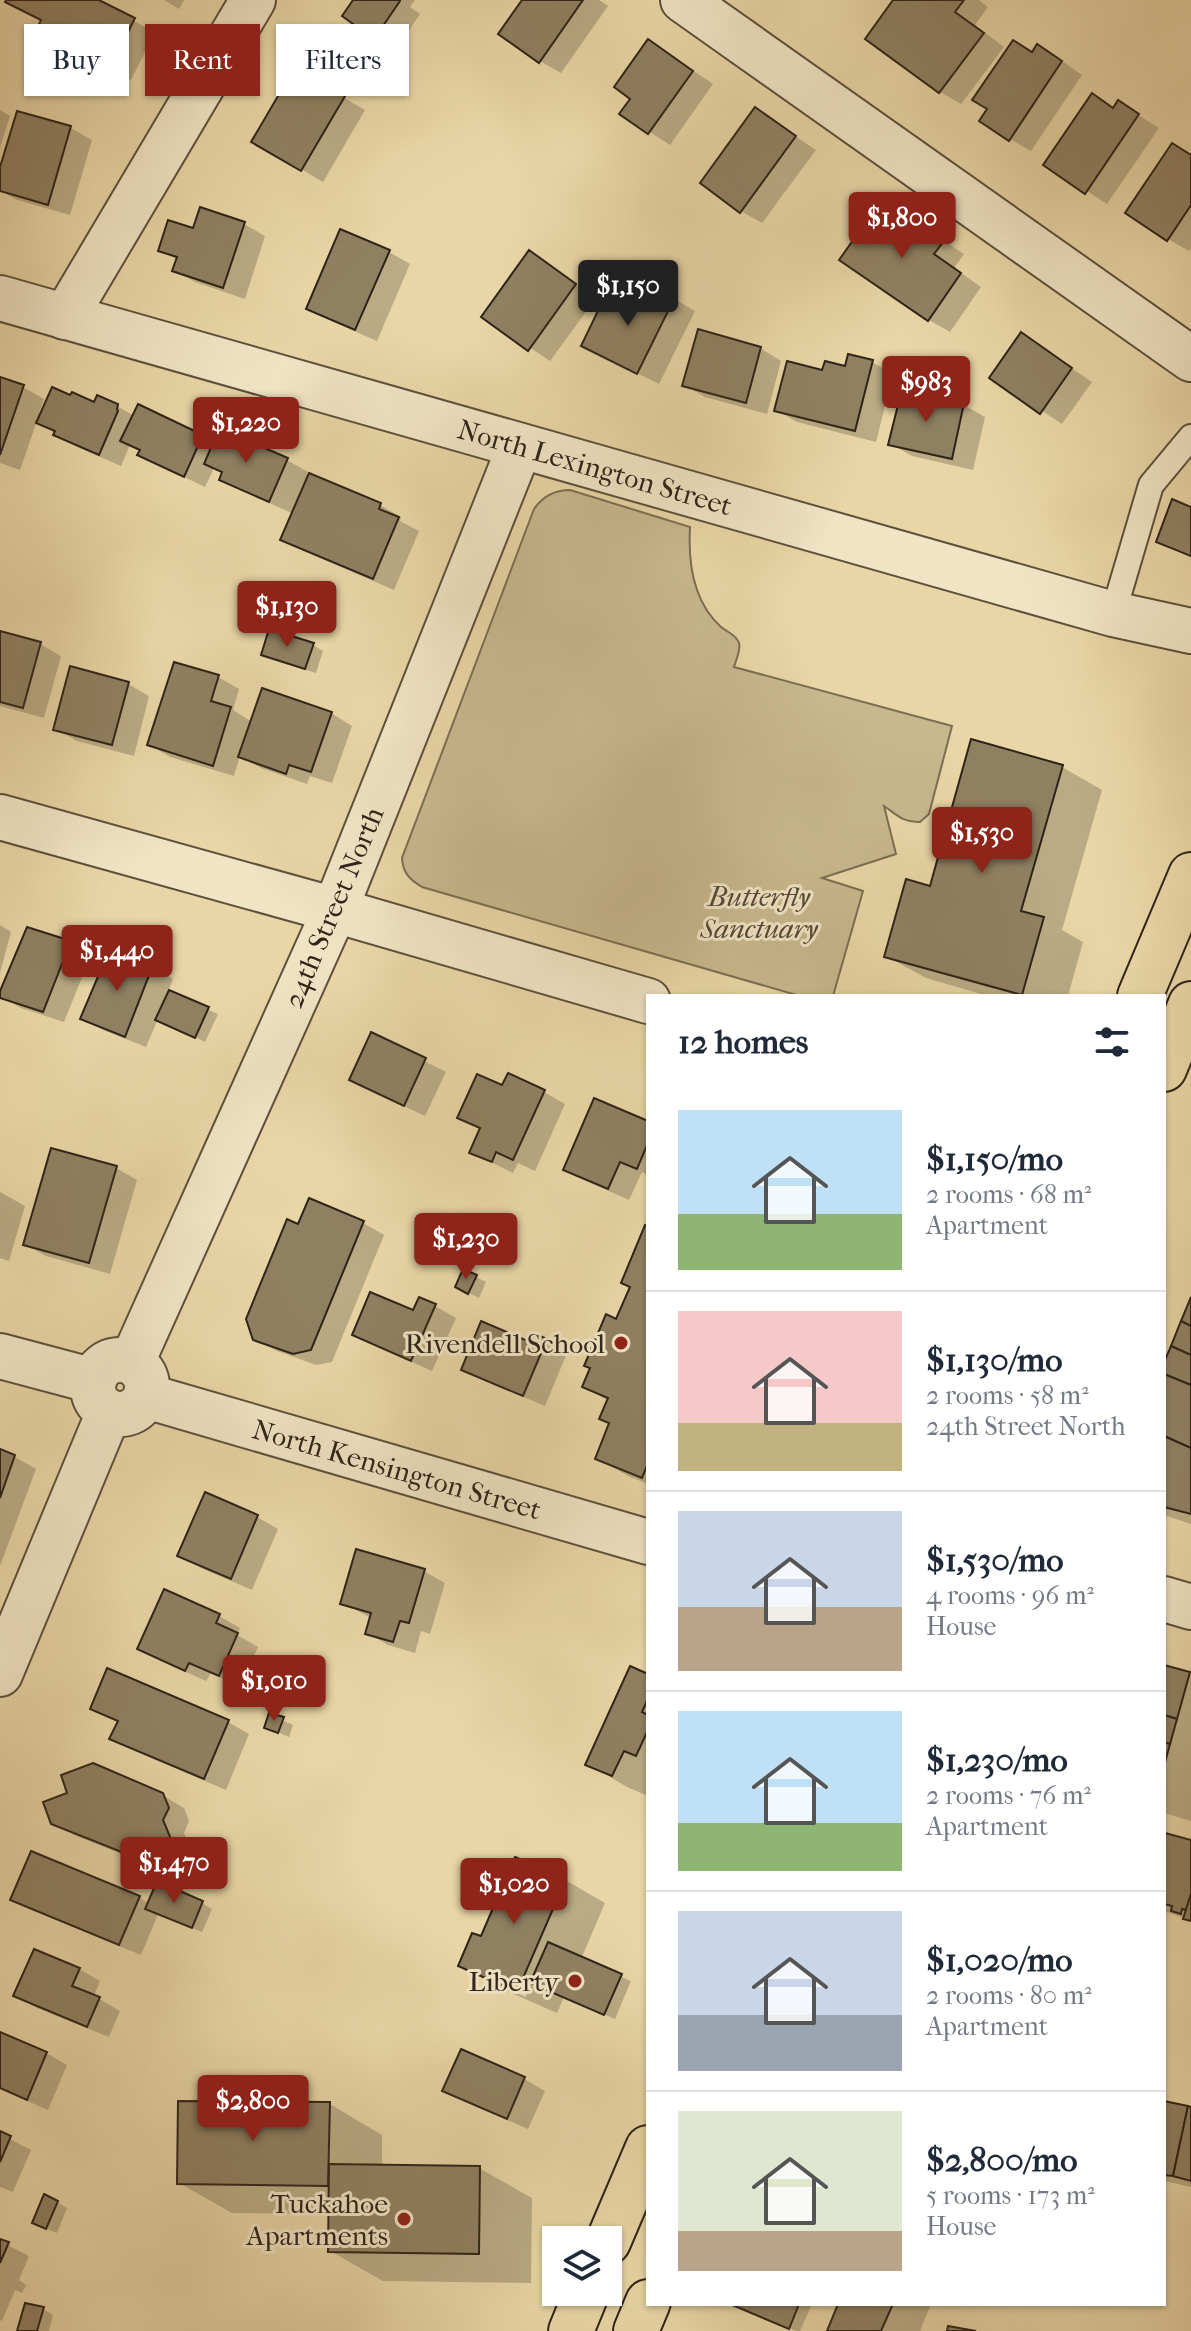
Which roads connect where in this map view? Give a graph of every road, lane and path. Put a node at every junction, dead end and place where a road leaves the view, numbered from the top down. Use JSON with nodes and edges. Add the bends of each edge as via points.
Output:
{"nodes":[{"id":1,"x":253,"y":0,"type":"edge"},
{"id":2,"x":683,"y":0,"type":"edge"},
{"id":3,"x":0,"y":298,"type":"edge"},
{"id":4,"x":65,"y":317,"type":"junction"},
{"id":5,"x":1191,"y":359,"type":"edge"},
{"id":6,"x":1191,"y":437,"type":"edge"},
{"id":7,"x":520,"y":446,"type":"junction"},
{"id":8,"x":1113,"y":614,"type":"junction"},
{"id":9,"x":1191,"y":631,"type":"edge"},
{"id":10,"x":0,"y":817,"type":"edge"},
{"id":11,"x":1191,"y":875,"type":"edge"},
{"id":12,"x":335,"y":910,"type":"junction"},
{"id":13,"x":1141,"y":994,"type":"edge"},
{"id":14,"x":646,"y":1000,"type":"edge"},
{"id":15,"x":1191,"y":1004,"type":"edge"},
{"id":16,"x":1166,"y":1064,"type":"edge"},
{"id":17,"x":0,"y":1356,"type":"edge"},
{"id":18,"x":120,"y":1388,"type":"junction"},
{"id":19,"x":646,"y":1541,"type":"edge"},
{"id":20,"x":1166,"y":1600,"type":"edge"},
{"id":21,"x":1191,"y":1607,"type":"edge"},
{"id":22,"x":0,"y":1674,"type":"edge"},
{"id":23,"x":646,"y":2153,"type":"edge"},
{"id":24,"x":615,"y":2226,"type":"edge"},
{"id":25,"x":581,"y":2306,"type":"edge"},
{"id":26,"x":646,"y":2306,"type":"edge"},
{"id":27,"x":571,"y":2331,"type":"edge"},
{"id":28,"x":636,"y":2331,"type":"edge"}],
"edges":[{"from":1,"to":4,"type":"street"},
{"from":2,"to":5,"type":"street"},
{"from":3,"to":4,"type":"street","name":"North Lexington Street"},
{"from":4,"to":7,"type":"street","name":"North Lexington Street"},
{"from":6,"to":8,"type":"lane","via":[[1151,485]]},
{"from":7,"to":8,"type":"street","name":"North Lexington Street"},
{"from":7,"to":12,"type":"street","name":"24th Street North"},
{"from":8,"to":9,"type":"street","name":"North Lexington Street"},
{"from":10,"to":12,"type":"street"},
{"from":11,"to":13,"type":"main road"},
{"from":12,"to":14,"type":"street"},
{"from":12,"to":18,"type":"street","name":"24th Street North"},
{"from":15,"to":16,"type":"main road"},
{"from":17,"to":18,"type":"street","name":"North Kensington Street"},
{"from":18,"to":19,"type":"street","name":"North Kensington Street"},
{"from":18,"to":22,"type":"street","name":"24th Street North"},
{"from":20,"to":21,"type":"street"},
{"from":23,"to":24,"type":"main road"},
{"from":25,"to":27,"type":"main road"},
{"from":26,"to":28,"type":"main road"}]}
